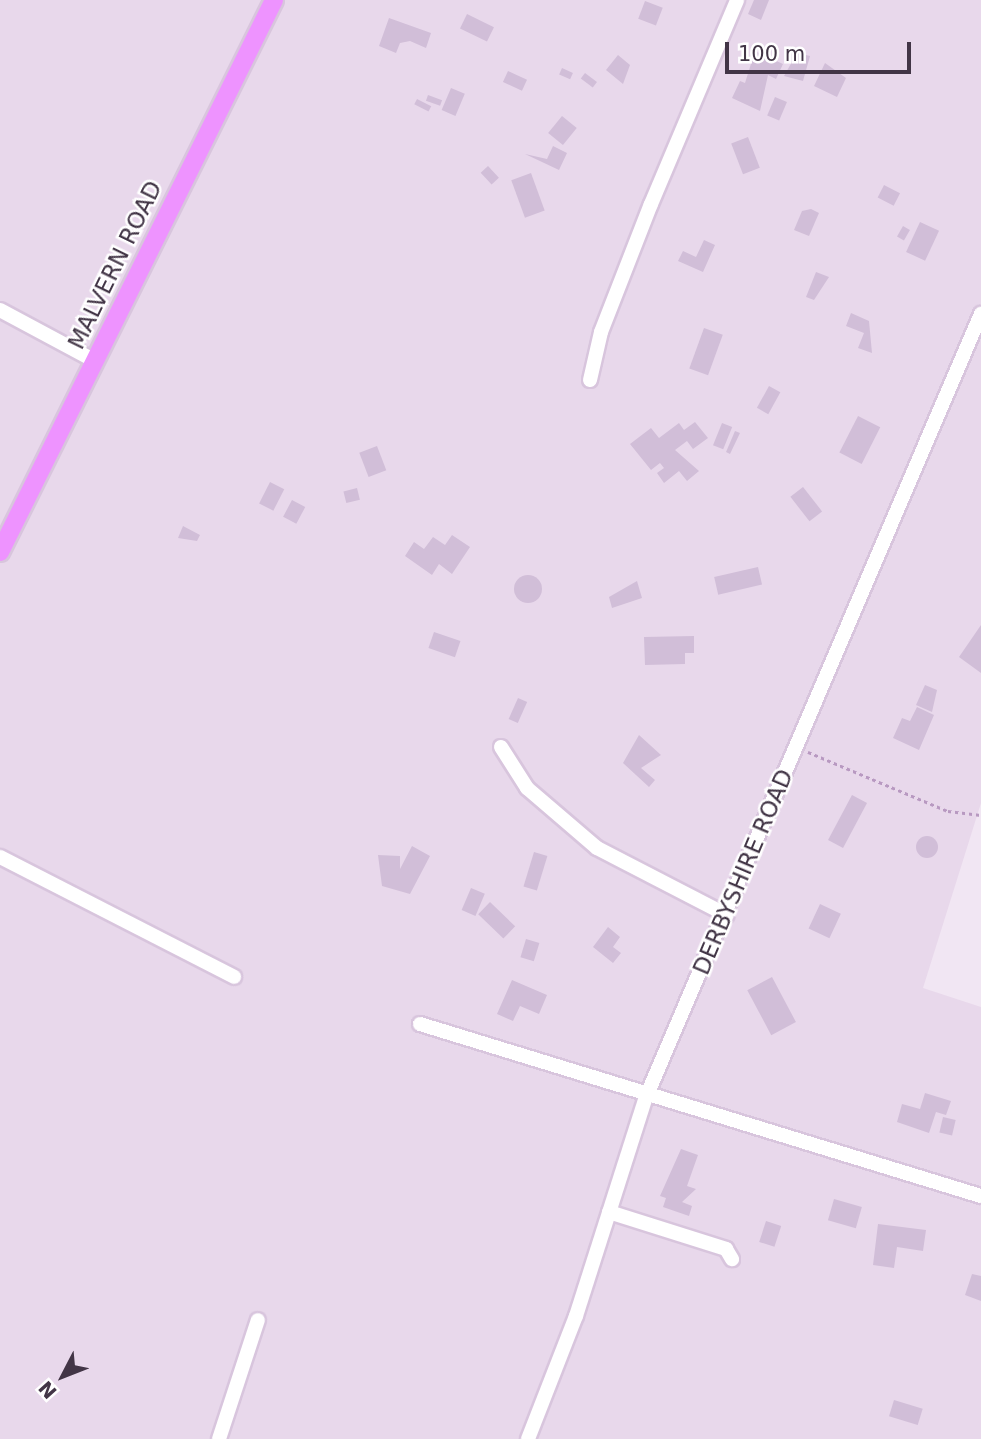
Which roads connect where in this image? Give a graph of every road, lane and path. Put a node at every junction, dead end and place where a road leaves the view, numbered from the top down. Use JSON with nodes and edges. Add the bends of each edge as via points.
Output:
{"nodes":[{"id":1,"x":274,"y":0,"type":"edge"},
{"id":2,"x":737,"y":0,"type":"edge"},
{"id":3,"x":0,"y":310,"type":"edge"},
{"id":4,"x":981,"y":314,"type":"edge"},
{"id":5,"x":94,"y":361,"type":"junction"},
{"id":6,"x":590,"y":380,"type":"dead end"},
{"id":7,"x":0,"y":552,"type":"edge"},
{"id":8,"x":500,"y":747,"type":"dead end"},
{"id":9,"x":797,"y":747,"type":"junction"},
{"id":10,"x":981,"y":815,"type":"edge"},
{"id":11,"x":0,"y":856,"type":"edge"},
{"id":12,"x":727,"y":915,"type":"junction"},
{"id":13,"x":234,"y":977,"type":"dead end"},
{"id":14,"x":420,"y":1024,"type":"dead end"},
{"id":15,"x":646,"y":1097,"type":"junction"},
{"id":16,"x":981,"y":1196,"type":"edge"},
{"id":17,"x":609,"y":1212,"type":"junction"},
{"id":18,"x":732,"y":1259,"type":"dead end"},
{"id":19,"x":258,"y":1320,"type":"dead end"},
{"id":20,"x":219,"y":1439,"type":"edge"},
{"id":21,"x":528,"y":1439,"type":"edge"}],
"edges":[{"from":1,"to":5,"type":"main road","name":"MALVERN ROAD"},
{"from":2,"to":6,"type":"street","via":[[626,268]]},
{"from":3,"to":5,"type":"street"},
{"from":4,"to":9,"type":"street","name":"DERBYSHIRE ROAD"},
{"from":5,"to":7,"type":"main road","name":"MALVERN ROAD"},
{"from":8,"to":12,"type":"street","via":[[527,788],[597,848]]},
{"from":9,"to":10,"type":"path","via":[[936,806]]},
{"from":9,"to":12,"type":"street","name":"DERBYSHIRE ROAD"},
{"from":11,"to":13,"type":"street"},
{"from":12,"to":15,"type":"street","name":"DERBYSHIRE ROAD"},
{"from":14,"to":15,"type":"street"},
{"from":15,"to":16,"type":"street"},
{"from":15,"to":17,"type":"street","name":"DERBYSHIRE ROAD"},
{"from":17,"to":18,"type":"street","via":[[726,1250]]},
{"from":17,"to":21,"type":"street","name":"DERBYSHIRE ROAD"},
{"from":19,"to":20,"type":"street"}]}
